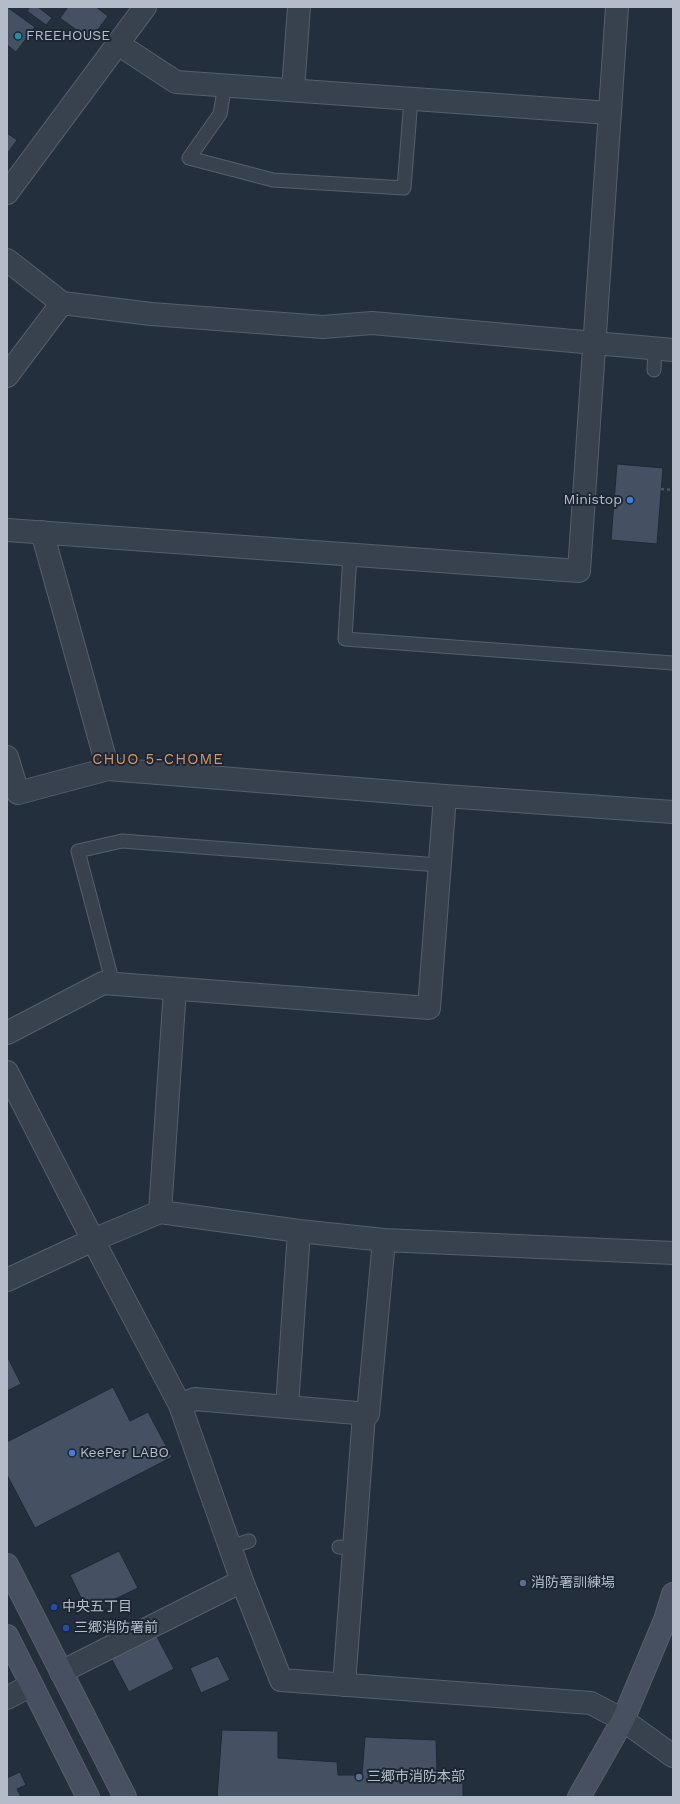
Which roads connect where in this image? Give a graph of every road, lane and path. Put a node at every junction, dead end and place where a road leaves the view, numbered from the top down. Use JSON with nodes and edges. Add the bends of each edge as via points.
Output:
{"nodes":[{"id":1,"x":145,"y":7,"type":"edge"},
{"id":2,"x":299,"y":7,"type":"edge"},
{"id":3,"x":618,"y":7,"type":"edge"},
{"id":4,"x":118,"y":44,"type":"junction"},
{"id":5,"x":225,"y":85,"type":"junction"},
{"id":6,"x":293,"y":90,"type":"junction"},
{"id":7,"x":412,"y":99,"type":"junction"},
{"id":8,"x":610,"y":113,"type":"junction"},
{"id":9,"x":7,"y":193,"type":"edge"},
{"id":10,"x":7,"y":260,"type":"edge"},
{"id":11,"x":62,"y":303,"type":"junction"},
{"id":12,"x":594,"y":343,"type":"junction"},
{"id":13,"x":664,"y":349,"type":"edge"},
{"id":14,"x":654,"y":370,"type":"dead end"},
{"id":15,"x":7,"y":376,"type":"edge"},
{"id":16,"x":661,"y":489,"type":"dead end"},
{"id":17,"x":673,"y":490,"type":"edge"},
{"id":18,"x":7,"y":530,"type":"edge"},
{"id":19,"x":42,"y":532,"type":"junction"},
{"id":20,"x":350,"y":554,"type":"junction"},
{"id":21,"x":673,"y":664,"type":"edge"},
{"id":22,"x":7,"y":757,"type":"edge"},
{"id":23,"x":108,"y":769,"type":"junction"},
{"id":24,"x":12,"y":795,"type":"edge"},
{"id":25,"x":445,"y":796,"type":"junction"},
{"id":26,"x":673,"y":812,"type":"edge"},
{"id":27,"x":439,"y":865,"type":"junction"},
{"id":28,"x":113,"y":984,"type":"junction"},
{"id":29,"x":175,"y":989,"type":"junction"},
{"id":30,"x":7,"y":1032,"type":"edge"},
{"id":31,"x":7,"y":1072,"type":"edge"},
{"id":32,"x":160,"y":1212,"type":"junction"},
{"id":33,"x":299,"y":1231,"type":"junction"},
{"id":34,"x":93,"y":1240,"type":"junction"},
{"id":35,"x":384,"y":1240,"type":"junction"},
{"id":36,"x":673,"y":1253,"type":"edge"},
{"id":37,"x":7,"y":1280,"type":"edge"},
{"id":38,"x":180,"y":1405,"type":"junction"},
{"id":39,"x":287,"y":1407,"type":"junction"},
{"id":40,"x":364,"y":1414,"type":"junction"},
{"id":41,"x":7,"y":1565,"type":"edge"},
{"id":42,"x":242,"y":1581,"type":"junction"},
{"id":43,"x":673,"y":1594,"type":"edge"},
{"id":44,"x":7,"y":1636,"type":"edge"},
{"id":45,"x":61,"y":1672,"type":"junction"},
{"id":46,"x":31,"y":1685,"type":"junction"},
{"id":47,"x":344,"y":1685,"type":"junction"},
{"id":48,"x":7,"y":1698,"type":"edge"},
{"id":49,"x":623,"y":1720,"type":"junction"},
{"id":50,"x":673,"y":1756,"type":"edge"},
{"id":51,"x":88,"y":1797,"type":"edge"},
{"id":52,"x":125,"y":1797,"type":"edge"},
{"id":53,"x":579,"y":1797,"type":"edge"}],
"edges":[{"from":1,"to":4,"type":"street"},
{"from":2,"to":6,"type":"street"},
{"from":3,"to":8,"type":"street"},
{"from":4,"to":5,"type":"street","via":[[176,82]]},
{"from":4,"to":9,"type":"street"},
{"from":5,"to":6,"type":"street"},
{"from":5,"to":7,"type":"lane","via":[[220,114],[189,158],[273,180],[404,188]]},
{"from":6,"to":7,"type":"street"},
{"from":7,"to":8,"type":"street"},
{"from":8,"to":12,"type":"street"},
{"from":10,"to":11,"type":"street"},
{"from":11,"to":12,"type":"street","via":[[220,320],[323,327],[372,323]]},
{"from":11,"to":15,"type":"street"},
{"from":12,"to":13,"type":"street"},
{"from":12,"to":20,"type":"street","via":[[579,571]]},
{"from":13,"to":14,"type":"lane"},
{"from":16,"to":17,"type":"path"},
{"from":18,"to":19,"type":"street"},
{"from":19,"to":20,"type":"street"},
{"from":19,"to":23,"type":"street"},
{"from":20,"to":21,"type":"lane","via":[[346,639]]},
{"from":22,"to":24,"type":"street"},
{"from":23,"to":24,"type":"street"},
{"from":23,"to":25,"type":"street"},
{"from":25,"to":26,"type":"street"},
{"from":25,"to":27,"type":"street"},
{"from":27,"to":28,"type":"lane","via":[[122,841],[78,851]]},
{"from":27,"to":29,"type":"street","via":[[429,1008]]},
{"from":28,"to":29,"type":"street"},
{"from":28,"to":30,"type":"street","via":[[103,983]]},
{"from":29,"to":32,"type":"street"},
{"from":31,"to":34,"type":"street"},
{"from":32,"to":33,"type":"street"},
{"from":32,"to":34,"type":"street"},
{"from":33,"to":35,"type":"street"},
{"from":33,"to":39,"type":"street"},
{"from":34,"to":37,"type":"street"},
{"from":34,"to":38,"type":"street"},
{"from":35,"to":36,"type":"street"},
{"from":35,"to":40,"type":"street","via":[[368,1414]]},
{"from":38,"to":39,"type":"street","via":[[195,1399]]},
{"from":38,"to":42,"type":"street","via":[[240,1544]]},
{"from":39,"to":40,"type":"street"},
{"from":40,"to":47,"type":"street","via":[[347,1548]]},
{"from":41,"to":45,"type":"street"},
{"from":42,"to":45,"type":"street"},
{"from":42,"to":47,"type":"street","via":[[281,1680]]},
{"from":43,"to":49,"type":"street","via":[[665,1620]]},
{"from":44,"to":46,"type":"street"},
{"from":45,"to":52,"type":"street"},
{"from":46,"to":48,"type":"street"},
{"from":46,"to":51,"type":"street"},
{"from":47,"to":49,"type":"street","via":[[592,1703]]},
{"from":49,"to":50,"type":"street"},
{"from":49,"to":53,"type":"street"}]}
